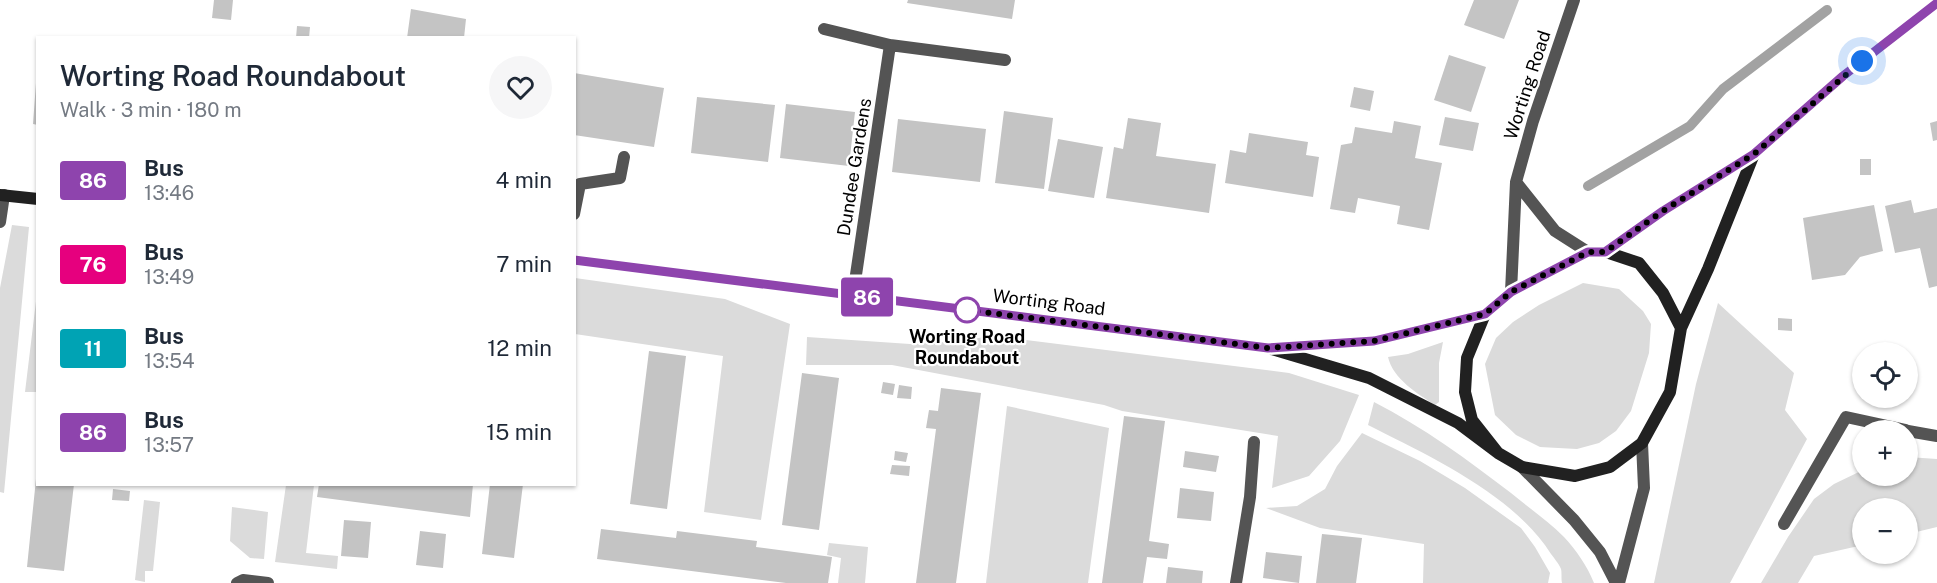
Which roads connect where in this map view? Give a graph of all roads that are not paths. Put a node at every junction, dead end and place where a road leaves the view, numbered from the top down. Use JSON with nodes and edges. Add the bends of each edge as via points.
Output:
{"nodes":[{"id":1,"x":1574,"y":0,"type":"edge"},
{"id":2,"x":1937,"y":3,"type":"edge"},
{"id":3,"x":824,"y":29,"type":"dead end"},
{"id":4,"x":890,"y":45,"type":"junction"},
{"id":5,"x":1005,"y":60,"type":"dead end"},
{"id":6,"x":1754,"y":154,"type":"junction"},
{"id":7,"x":624,"y":157,"type":"dead end"},
{"id":8,"x":1516,"y":182,"type":"junction"},
{"id":9,"x":2,"y":195,"type":"edge"},
{"id":10,"x":36,"y":199,"type":"edge"},
{"id":11,"x":576,"y":204,"type":"edge"},
{"id":12,"x":0,"y":222,"type":"edge"},
{"id":13,"x":1588,"y":252,"type":"junction"},
{"id":14,"x":1605,"y":252,"type":"junction"},
{"id":15,"x":576,"y":260,"type":"edge"},
{"id":16,"x":1511,"y":292,"type":"junction"},
{"id":17,"x":853,"y":295,"type":"junction"},
{"id":18,"x":1485,"y":314,"type":"junction"},
{"id":19,"x":1681,"y":328,"type":"junction"},
{"id":20,"x":1268,"y":348,"type":"junction"},
{"id":21,"x":1859,"y":420,"type":"edge"},
{"id":22,"x":1918,"y":433,"type":"edge"},
{"id":23,"x":1937,"y":436,"type":"edge"},
{"id":24,"x":1254,"y":442,"type":"dead end"},
{"id":25,"x":1642,"y":443,"type":"junction"},
{"id":26,"x":1498,"y":453,"type":"junction"},
{"id":27,"x":1522,"y":467,"type":"junction"},
{"id":28,"x":1784,"y":524,"type":"dead end"},
{"id":29,"x":237,"y":583,"type":"edge"},
{"id":30,"x":267,"y":583,"type":"edge"},
{"id":31,"x":1236,"y":583,"type":"edge"},
{"id":32,"x":1617,"y":583,"type":"edge"}],
"edges":[{"from":1,"to":8,"type":"street","name":"Worting Road"},
{"from":2,"to":6,"type":"main road","via":[[1843,76]]},
{"from":3,"to":4,"type":"street"},
{"from":4,"to":5,"type":"street"},
{"from":4,"to":17,"type":"street","name":"Dundee Gardens"},
{"from":6,"to":14,"type":"main road"},
{"from":6,"to":19,"type":"main road"},
{"from":7,"to":11,"type":"street","via":[[621,178],[580,184]]},
{"from":8,"to":13,"type":"street","via":[[1555,231]]},
{"from":8,"to":16,"type":"street","name":"Worting Road"},
{"from":9,"to":10,"type":"main road"},
{"from":9,"to":12,"type":"street"},
{"from":13,"to":14,"type":"main road"},
{"from":13,"to":16,"type":"main road"},
{"from":14,"to":19,"type":"main road","via":[[1639,263],[1663,293]]},
{"from":15,"to":17,"type":"main road","name":"Worting Road"},
{"from":16,"to":18,"type":"main road"},
{"from":17,"to":20,"type":"main road","name":"Worting Road"},
{"from":18,"to":20,"type":"main road","name":"Worting Road","via":[[1374,341]]},
{"from":18,"to":26,"type":"main road","via":[[1467,358],[1465,392],[1472,420]]},
{"from":19,"to":25,"type":"main road","via":[[1670,392]]},
{"from":20,"to":26,"type":"main road","name":"Worting Road","via":[[1369,378],[1458,423]]},
{"from":21,"to":28,"type":"street","via":[[1846,417]]},
{"from":22,"to":23,"type":"street"},
{"from":24,"to":31,"type":"street"},
{"from":25,"to":27,"type":"main road","via":[[1610,467],[1575,476]]},
{"from":25,"to":32,"type":"street","via":[[1644,488]]},
{"from":26,"to":27,"type":"main road"},
{"from":27,"to":32,"type":"street","via":[[1574,520],[1600,552]]},
{"from":29,"to":30,"type":"street"}]}
